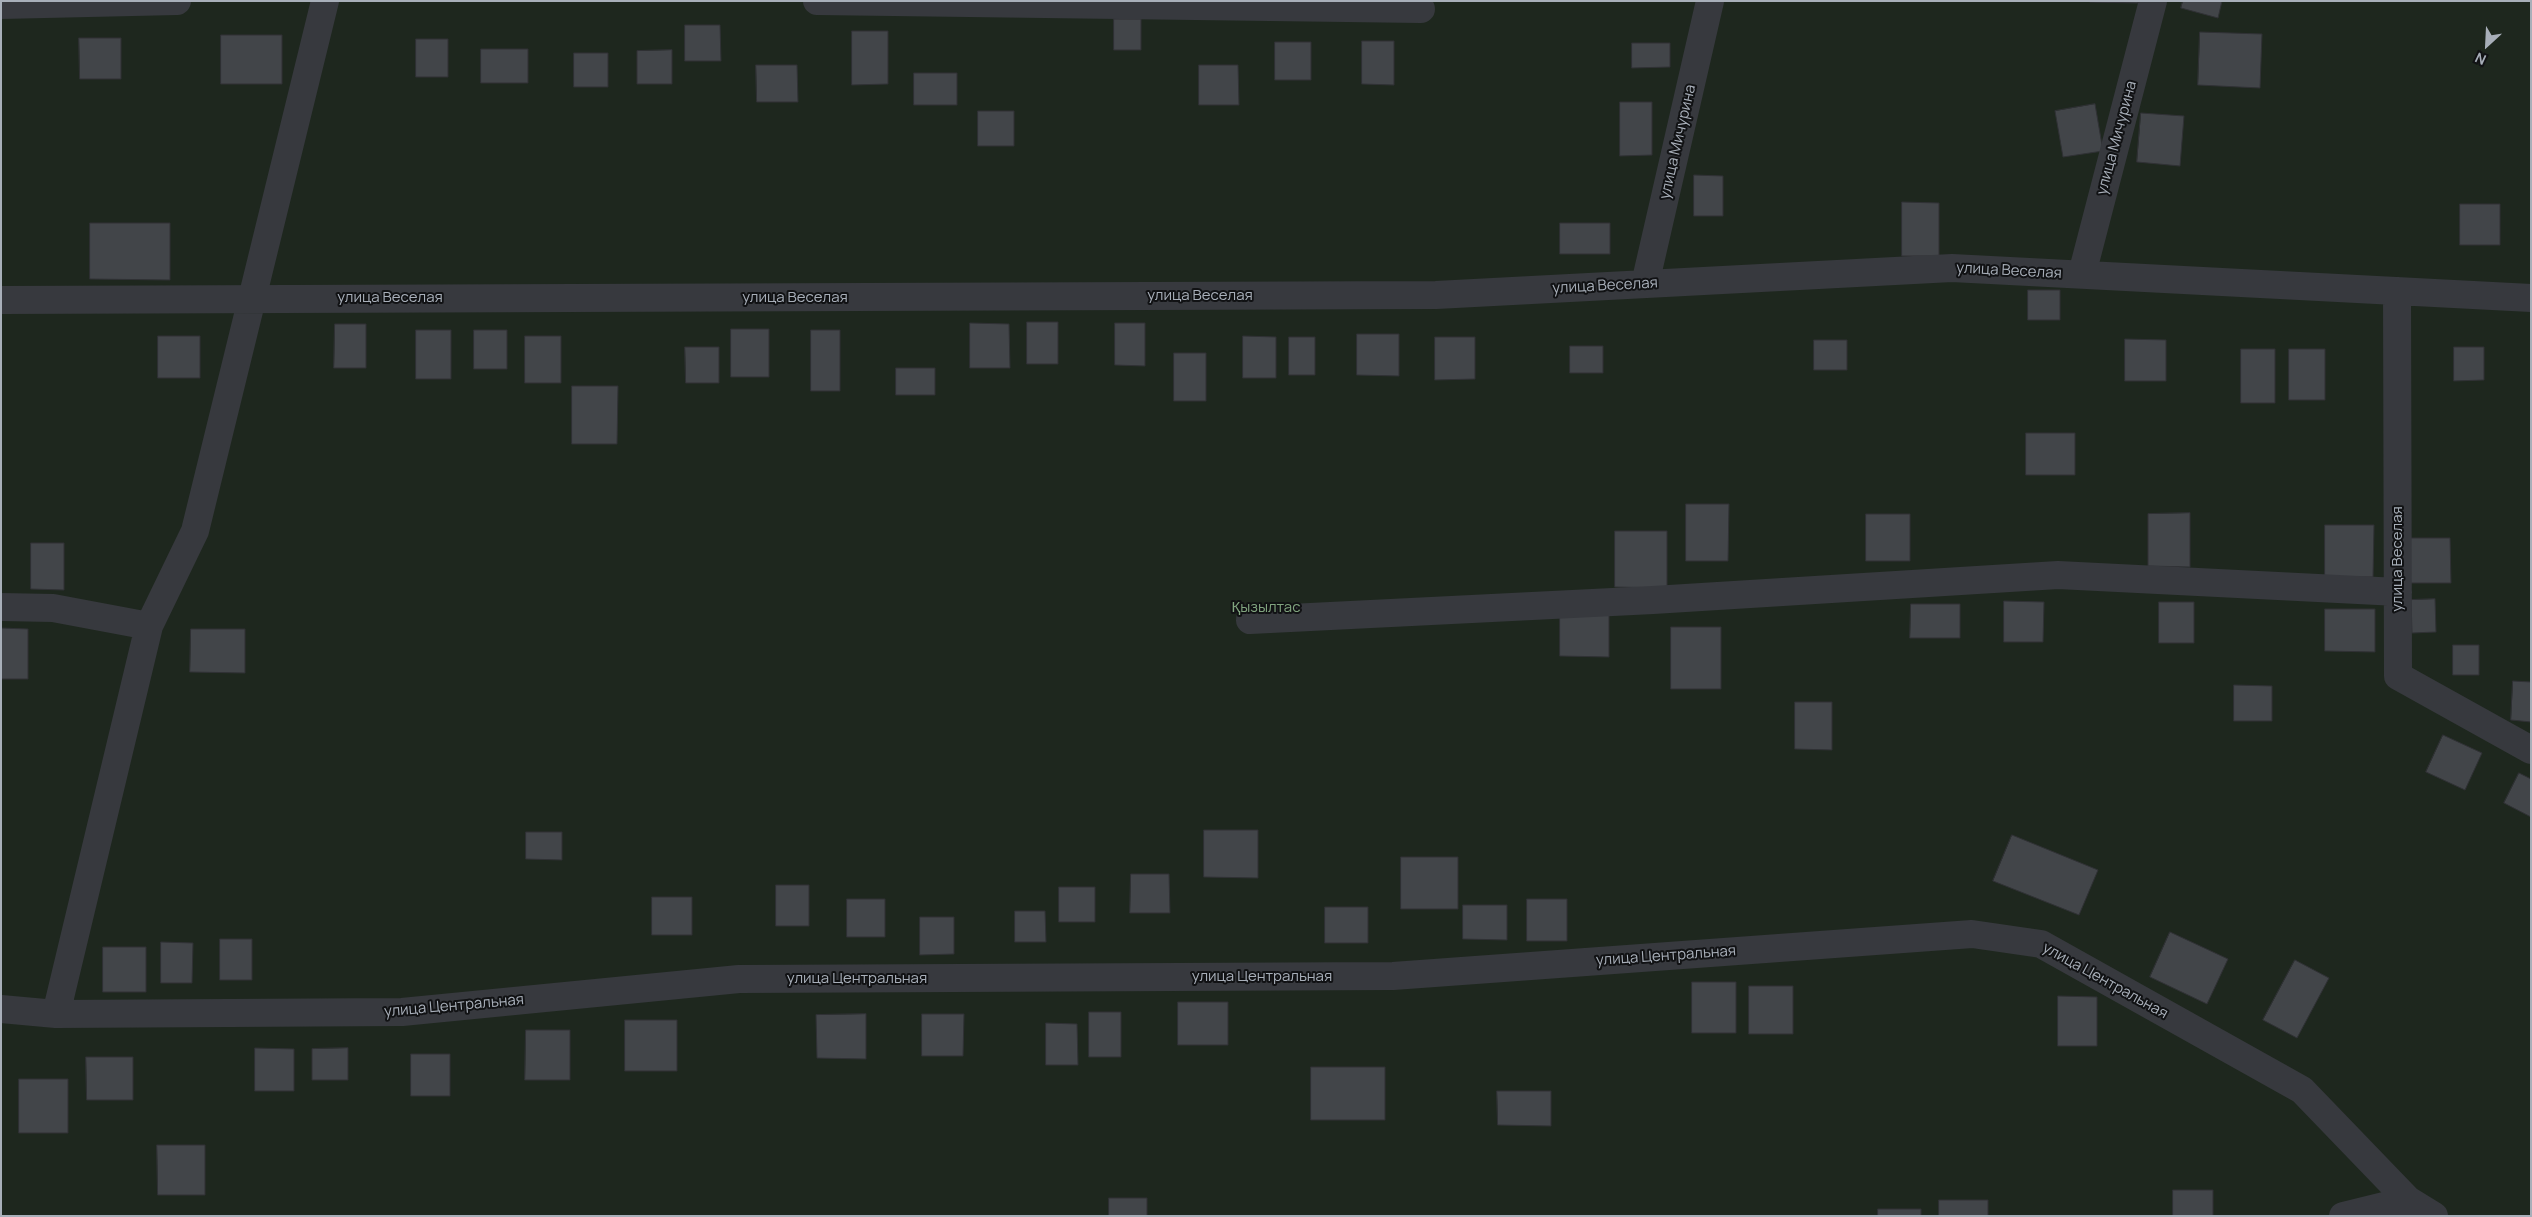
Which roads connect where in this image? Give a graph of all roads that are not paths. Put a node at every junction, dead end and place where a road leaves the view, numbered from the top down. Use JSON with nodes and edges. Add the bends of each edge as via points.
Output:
{"nodes":[{"id":1,"x":177,"y":1,"type":"edge"},
{"id":2,"x":325,"y":1,"type":"edge"},
{"id":3,"x":817,"y":1,"type":"edge"},
{"id":4,"x":1710,"y":1,"type":"edge"},
{"id":5,"x":2152,"y":1,"type":"edge"},
{"id":6,"x":998,"y":2,"type":"edge"},
{"id":7,"x":1,"y":5,"type":"edge"},
{"id":8,"x":1422,"y":10,"type":"dead end"},
{"id":9,"x":2082,"y":274,"type":"junction"},
{"id":10,"x":1645,"y":284,"type":"junction"},
{"id":11,"x":2398,"y":291,"type":"junction"},
{"id":12,"x":253,"y":298,"type":"junction"},
{"id":13,"x":2531,"y":298,"type":"edge"},
{"id":14,"x":1,"y":300,"type":"edge"},
{"id":15,"x":2398,"y":592,"type":"junction"},
{"id":16,"x":1,"y":607,"type":"edge"},
{"id":17,"x":1250,"y":620,"type":"dead end"},
{"id":18,"x":149,"y":626,"type":"junction"},
{"id":19,"x":2531,"y":750,"type":"edge"},
{"id":20,"x":1,"y":1009,"type":"edge"},
{"id":21,"x":56,"y":1014,"type":"junction"},
{"id":22,"x":2408,"y":1200,"type":"junction"},
{"id":23,"x":2343,"y":1216,"type":"edge"},
{"id":24,"x":2434,"y":1216,"type":"edge"}],
"edges":[{"from":1,"to":7,"type":"street"},
{"from":2,"to":12,"type":"street"},
{"from":3,"to":6,"type":"street"},
{"from":4,"to":10,"type":"street","name":"улица Мичурина"},
{"from":5,"to":9,"type":"street","name":"улица Мичурина"},
{"from":6,"to":8,"type":"street"},
{"from":9,"to":10,"type":"street","name":"улица Веселая","via":[[1952,268]]},
{"from":9,"to":11,"type":"street","name":"улица Веселая"},
{"from":10,"to":12,"type":"street","name":"улица Веселая","via":[[1426,295]]},
{"from":11,"to":13,"type":"street","name":"улица Веселая"},
{"from":11,"to":15,"type":"street","name":"улица Веселая"},
{"from":12,"to":14,"type":"street","name":"улица Веселая"},
{"from":12,"to":18,"type":"street","via":[[196,531]]},
{"from":15,"to":17,"type":"street","via":[[2058,575]]},
{"from":15,"to":19,"type":"street","name":"улица Веселая","via":[[2398,676]]},
{"from":16,"to":18,"type":"street","via":[[53,608]]},
{"from":18,"to":21,"type":"street"},
{"from":20,"to":21,"type":"street","name":"улица Центральная"},
{"from":21,"to":22,"type":"street","name":"улица Центральная","via":[[402,1012],[739,979],[1393,976],[1972,934],[2041,944],[2302,1090]]},
{"from":22,"to":23,"type":"street"},
{"from":22,"to":24,"type":"street","name":"улица Центральная"}]}
